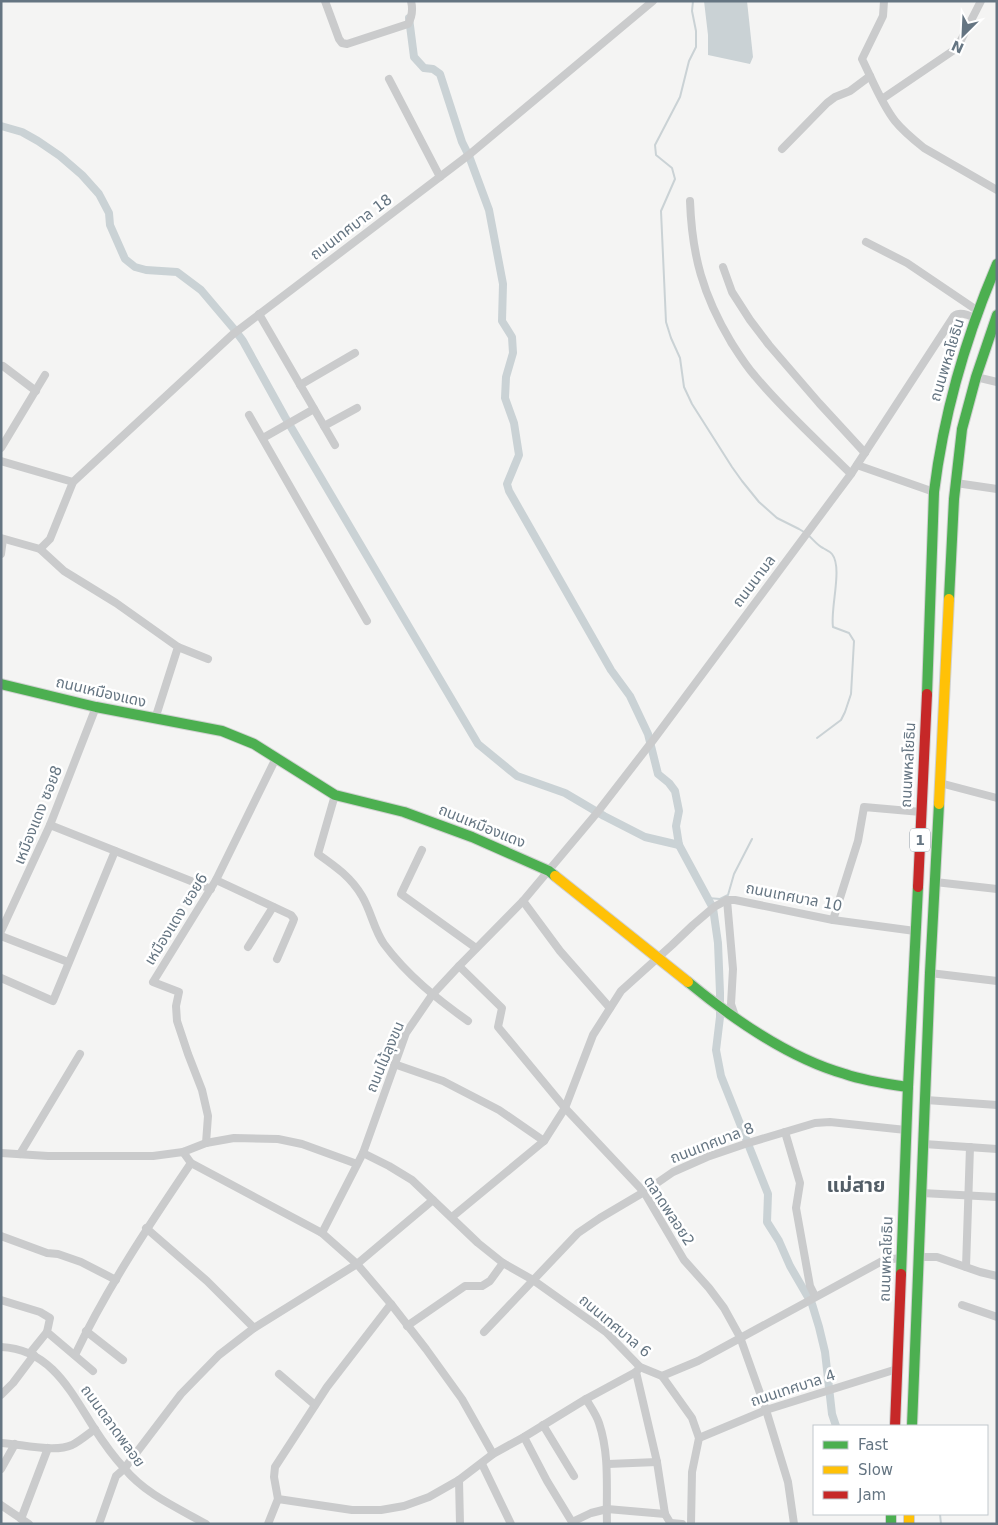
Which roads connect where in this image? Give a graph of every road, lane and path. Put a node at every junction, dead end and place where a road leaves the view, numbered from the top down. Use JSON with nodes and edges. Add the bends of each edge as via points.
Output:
{"nodes":[{"id":1,"x":325,"y":1,"type":"edge"},
{"id":2,"x":411,"y":1,"type":"edge"},
{"id":3,"x":653,"y":1,"type":"edge"},
{"id":4,"x":884,"y":1,"type":"edge"},
{"id":5,"x":981,"y":1,"type":"edge"},
{"id":6,"x":870,"y":76,"type":"junction"},
{"id":7,"x":390,"y":79,"type":"dead end"},
{"id":8,"x":882,"y":99,"type":"junction"},
{"id":9,"x":782,"y":150,"type":"dead end"},
{"id":10,"x":440,"y":177,"type":"junction"},
{"id":11,"x":997,"y":190,"type":"edge"},
{"id":12,"x":690,"y":201,"type":"dead end"},
{"id":13,"x":866,"y":242,"type":"dead end"},
{"id":14,"x":997,"y":264,"type":"edge"},
{"id":15,"x":723,"y":267,"type":"dead end"},
{"id":16,"x":259,"y":314,"type":"junction"},
{"id":17,"x":976,"y":314,"type":"junction"},
{"id":18,"x":997,"y":315,"type":"edge"},
{"id":19,"x":355,"y":353,"type":"dead end"},
{"id":20,"x":3,"y":366,"type":"dead end"},
{"id":21,"x":45,"y":375,"type":"dead end"},
{"id":22,"x":976,"y":377,"type":"junction"},
{"id":23,"x":997,"y":382,"type":"edge"},
{"id":24,"x":300,"y":385,"type":"junction"},
{"id":25,"x":36,"y":391,"type":"junction"},
{"id":26,"x":357,"y":408,"type":"dead end"},
{"id":27,"x":314,"y":409,"type":"junction"},
{"id":28,"x":250,"y":415,"type":"dead end"},
{"id":29,"x":324,"y":426,"type":"junction"},
{"id":30,"x":262,"y":438,"type":"junction"},
{"id":31,"x":334,"y":445,"type":"dead end"},
{"id":32,"x":1,"y":448,"type":"edge"},
{"id":33,"x":865,"y":453,"type":"junction"},
{"id":34,"x":1,"y":461,"type":"edge"},
{"id":35,"x":857,"y":465,"type":"junction"},
{"id":36,"x":851,"y":474,"type":"junction"},
{"id":37,"x":73,"y":482,"type":"junction"},
{"id":38,"x":956,"y":483,"type":"junction"},
{"id":39,"x":997,"y":489,"type":"edge"},
{"id":40,"x":934,"y":492,"type":"junction"},
{"id":41,"x":2,"y":539,"type":"edge"},
{"id":42,"x":40,"y":549,"type":"junction"},
{"id":43,"x":1,"y":554,"type":"edge"},
{"id":44,"x":367,"y":621,"type":"dead end"},
{"id":45,"x":178,"y":647,"type":"junction"},
{"id":46,"x":208,"y":659,"type":"dead end"},
{"id":47,"x":1,"y":684,"type":"edge"},
{"id":48,"x":96,"y":707,"type":"junction"},
{"id":49,"x":155,"y":719,"type":"junction"},
{"id":50,"x":276,"y":758,"type":"junction"},
{"id":51,"x":923,"y":781,"type":"junction"},
{"id":52,"x":940,"y":783,"type":"junction"},
{"id":53,"x":335,"y":795,"type":"junction"},
{"id":54,"x":997,"y":798,"type":"edge"},
{"id":55,"x":921,"y":812,"type":"junction"},
{"id":56,"x":938,"y":814,"type":"junction"},
{"id":57,"x":50,"y":825,"type":"junction"},
{"id":58,"x":422,"y":850,"type":"dead end"},
{"id":59,"x":115,"y":851,"type":"junction"},
{"id":60,"x":549,"y":870,"type":"junction"},
{"id":61,"x":216,"y":880,"type":"junction"},
{"id":62,"x":935,"y":882,"type":"junction"},
{"id":63,"x":211,"y":889,"type":"junction"},
{"id":64,"x":997,"y":889,"type":"edge"},
{"id":65,"x":523,"y":901,"type":"junction"},
{"id":66,"x":721,"y":904,"type":"junction"},
{"id":67,"x":273,"y":906,"type":"junction"},
{"id":68,"x":833,"y":920,"type":"junction"},
{"id":69,"x":915,"y":930,"type":"junction"},
{"id":70,"x":1,"y":932,"type":"edge"},
{"id":71,"x":1,"y":936,"type":"edge"},
{"id":72,"x":248,"y":947,"type":"dead end"},
{"id":73,"x":476,"y":948,"type":"junction"},
{"id":74,"x":657,"y":958,"type":"junction"},
{"id":75,"x":277,"y":959,"type":"dead end"},
{"id":76,"x":68,"y":962,"type":"junction"},
{"id":77,"x":459,"y":966,"type":"junction"},
{"id":78,"x":930,"y":973,"type":"junction"},
{"id":79,"x":1,"y":978,"type":"edge"},
{"id":80,"x":997,"y":981,"type":"edge"},
{"id":81,"x":432,"y":995,"type":"junction"},
{"id":82,"x":610,"y":1008,"type":"junction"},
{"id":83,"x":734,"y":1017,"type":"junction"},
{"id":84,"x":468,"y":1021,"type":"dead end"},
{"id":85,"x":80,"y":1054,"type":"dead end"},
{"id":86,"x":394,"y":1064,"type":"junction"},
{"id":87,"x":908,"y":1087,"type":"junction"},
{"id":88,"x":926,"y":1100,"type":"junction"},
{"id":89,"x":997,"y":1105,"type":"edge"},
{"id":90,"x":566,"y":1108,"type":"junction"},
{"id":91,"x":906,"y":1130,"type":"junction"},
{"id":92,"x":785,"y":1132,"type":"junction"},
{"id":93,"x":544,"y":1141,"type":"junction"},
{"id":94,"x":206,"y":1143,"type":"junction"},
{"id":95,"x":924,"y":1144,"type":"junction"},
{"id":96,"x":970,"y":1147,"type":"junction"},
{"id":97,"x":997,"y":1149,"type":"edge"},
{"id":98,"x":183,"y":1152,"type":"junction"},
{"id":99,"x":1,"y":1153,"type":"edge"},
{"id":100,"x":363,"y":1153,"type":"junction"},
{"id":101,"x":20,"y":1154,"type":"junction"},
{"id":102,"x":191,"y":1163,"type":"junction"},
{"id":103,"x":357,"y":1164,"type":"junction"},
{"id":104,"x":644,"y":1192,"type":"junction"},
{"id":105,"x":922,"y":1193,"type":"junction"},
{"id":106,"x":969,"y":1196,"type":"junction"},
{"id":107,"x":997,"y":1197,"type":"edge"},
{"id":108,"x":433,"y":1200,"type":"junction"},
{"id":109,"x":452,"y":1217,"type":"junction"},
{"id":110,"x":146,"y":1228,"type":"junction"},
{"id":111,"x":322,"y":1233,"type":"junction"},
{"id":112,"x":1,"y":1236,"type":"edge"},
{"id":113,"x":919,"y":1257,"type":"junction"},
{"id":114,"x":901,"y":1258,"type":"junction"},
{"id":115,"x":503,"y":1262,"type":"junction"},
{"id":116,"x":357,"y":1264,"type":"junction"},
{"id":117,"x":966,"y":1268,"type":"junction"},
{"id":118,"x":997,"y":1276,"type":"edge"},
{"id":119,"x":116,"y":1280,"type":"junction"},
{"id":120,"x":532,"y":1280,"type":"junction"},
{"id":121,"x":815,"y":1296,"type":"junction"},
{"id":122,"x":1,"y":1300,"type":"edge"},
{"id":123,"x":391,"y":1304,"type":"junction"},
{"id":124,"x":962,"y":1305,"type":"dead end"},
{"id":125,"x":997,"y":1317,"type":"edge"},
{"id":126,"x":407,"y":1326,"type":"junction"},
{"id":127,"x":254,"y":1328,"type":"junction"},
{"id":128,"x":86,"y":1331,"type":"junction"},
{"id":129,"x":47,"y":1332,"type":"junction"},
{"id":130,"x":484,"y":1332,"type":"dead end"},
{"id":131,"x":740,"y":1337,"type":"junction"},
{"id":132,"x":1,"y":1347,"type":"edge"},
{"id":133,"x":898,"y":1352,"type":"junction"},
{"id":134,"x":914,"y":1353,"type":"junction"},
{"id":135,"x":32,"y":1354,"type":"junction"},
{"id":136,"x":75,"y":1355,"type":"junction"},
{"id":137,"x":123,"y":1360,"type":"dead end"},
{"id":138,"x":638,"y":1369,"type":"junction"},
{"id":139,"x":897,"y":1369,"type":"junction"},
{"id":140,"x":93,"y":1371,"type":"dead end"},
{"id":141,"x":279,"y":1374,"type":"dead end"},
{"id":142,"x":662,"y":1376,"type":"junction"},
{"id":143,"x":1,"y":1395,"type":"edge"},
{"id":144,"x":586,"y":1399,"type":"junction"},
{"id":145,"x":316,"y":1405,"type":"junction"},
{"id":146,"x":766,"y":1410,"type":"junction"},
{"id":147,"x":542,"y":1425,"type":"junction"},
{"id":148,"x":895,"y":1425,"type":"edge"},
{"id":149,"x":912,"y":1425,"type":"edge"},
{"id":150,"x":95,"y":1429,"type":"junction"},
{"id":151,"x":524,"y":1437,"type":"junction"},
{"id":152,"x":699,"y":1438,"type":"junction"},
{"id":153,"x":1,"y":1443,"type":"edge"},
{"id":154,"x":15,"y":1444,"type":"junction"},
{"id":155,"x":48,"y":1448,"type":"junction"},
{"id":156,"x":493,"y":1454,"type":"junction"},
{"id":157,"x":657,"y":1462,"type":"junction"},
{"id":158,"x":482,"y":1464,"type":"junction"},
{"id":159,"x":608,"y":1464,"type":"junction"},
{"id":160,"x":1,"y":1469,"type":"edge"},
{"id":161,"x":124,"y":1469,"type":"junction"},
{"id":162,"x":574,"y":1476,"type":"dead end"},
{"id":163,"x":459,"y":1480,"type":"junction"},
{"id":164,"x":278,"y":1499,"type":"junction"},
{"id":165,"x":1,"y":1505,"type":"edge"},
{"id":166,"x":607,"y":1509,"type":"junction"},
{"id":167,"x":665,"y":1514,"type":"junction"},
{"id":168,"x":21,"y":1519,"type":"junction"},
{"id":169,"x":570,"y":1523,"type":"edge"},
{"id":170,"x":671,"y":1523,"type":"edge"},
{"id":171,"x":29,"y":1524,"type":"edge"},
{"id":172,"x":99,"y":1524,"type":"edge"},
{"id":173,"x":206,"y":1524,"type":"edge"},
{"id":174,"x":268,"y":1524,"type":"edge"},
{"id":175,"x":460,"y":1524,"type":"edge"},
{"id":176,"x":511,"y":1524,"type":"edge"},
{"id":177,"x":607,"y":1524,"type":"edge"},
{"id":178,"x":682,"y":1524,"type":"edge"},
{"id":179,"x":691,"y":1524,"type":"edge"},
{"id":180,"x":794,"y":1524,"type":"edge"}],
"edges":[{"from":1,"to":2,"type":"street","via":[[339,39],[347,44],[408,24]]},
{"from":3,"to":10,"type":"street","name":"ถนนเทศบาล 18"},
{"from":4,"to":6,"type":"street","via":[[883,16],[862,59]]},
{"from":5,"to":8,"type":"street","via":[[957,48]]},
{"from":6,"to":8,"type":"street"},
{"from":6,"to":9,"type":"street","via":[[827,103]]},
{"from":7,"to":10,"type":"street"},
{"from":8,"to":11,"type":"street","via":[[895,121],[918,144]]},
{"from":10,"to":16,"type":"street","name":"ถนนเทศบาล 18"},
{"from":12,"to":36,"type":"street","via":[[697,262],[710,303],[722,326],[754,376]]},
{"from":13,"to":17,"type":"street","via":[[906,263]]},
{"from":14,"to":17,"type":"main road","name":"ถนนพหลโยธิน","number":"1"},
{"from":15,"to":33,"type":"street","via":[[732,292],[755,326]]},
{"from":16,"to":24,"type":"street"},
{"from":16,"to":37,"type":"street","name":"ถนนเทศบาล 18","via":[[232,334]]},
{"from":17,"to":33,"type":"street","name":"ถนนนามล","via":[[954,316]]},
{"from":17,"to":40,"type":"main road","name":"ถนนพหลโยธิน","number":"1","via":[[950,395]]},
{"from":18,"to":22,"type":"main road","number":"1"},
{"from":19,"to":24,"type":"street"},
{"from":20,"to":25,"type":"street"},
{"from":21,"to":25,"type":"street"},
{"from":22,"to":23,"type":"street"},
{"from":22,"to":38,"type":"main road","number":"1","via":[[962,429]]},
{"from":24,"to":27,"type":"street"},
{"from":25,"to":32,"type":"street"},
{"from":26,"to":29,"type":"street"},
{"from":27,"to":29,"type":"street"},
{"from":27,"to":30,"type":"street"},
{"from":28,"to":30,"type":"street"},
{"from":29,"to":31,"type":"street"},
{"from":30,"to":44,"type":"street"},
{"from":33,"to":35,"type":"street","name":"ถนนนามล"},
{"from":34,"to":37,"type":"street"},
{"from":35,"to":36,"type":"street","name":"ถนนนามล"},
{"from":35,"to":40,"type":"street"},
{"from":36,"to":60,"type":"street","name":"ถนนนามล","via":[[654,739]]},
{"from":37,"to":42,"type":"street","via":[[50,539]]},
{"from":38,"to":39,"type":"street"},
{"from":38,"to":52,"type":"main road","number":"1"},
{"from":40,"to":51,"type":"main road","name":"ถนนพหลโยธิน","number":"1"},
{"from":41,"to":42,"type":"street"},
{"from":41,"to":43,"type":"street"},
{"from":42,"to":45,"type":"street","via":[[64,571]]},
{"from":45,"to":46,"type":"street"},
{"from":45,"to":49,"type":"street"},
{"from":47,"to":48,"type":"main road","name":"ถนนเหมืองแดง"},
{"from":48,"to":49,"type":"main road","name":"ถนนเหมืองแดง"},
{"from":48,"to":57,"type":"street","name":"เหมืองแดง ซอย8"},
{"from":49,"to":50,"type":"main road","name":"ถนนเหมืองแดง","via":[[222,732],[254,744]]},
{"from":50,"to":53,"type":"main road","name":"ถนนเหมืองแดง"},
{"from":50,"to":61,"type":"street","name":"เหมืองแดง ซอย6"},
{"from":51,"to":52,"type":"main road"},
{"from":51,"to":55,"type":"main road","name":"ถนนพหลโยธิน","number":"1"},
{"from":52,"to":54,"type":"street"},
{"from":52,"to":56,"type":"main road","number":"1"},
{"from":53,"to":60,"type":"main road","name":"ถนนเหมืองแดง","via":[[404,812]]},
{"from":53,"to":81,"type":"street","via":[[318,854],[346,875],[362,896],[383,943]]},
{"from":55,"to":56,"type":"main road"},
{"from":55,"to":68,"type":"street","via":[[864,807],[858,841]]},
{"from":55,"to":69,"type":"main road","name":"ถนนพหลโยธิน","number":"1"},
{"from":56,"to":62,"type":"main road","number":"1"},
{"from":57,"to":59,"type":"street"},
{"from":57,"to":70,"type":"street","name":"เหมืองแดง ซอย8"},
{"from":58,"to":73,"type":"street","via":[[401,894]]},
{"from":59,"to":63,"type":"street"},
{"from":59,"to":76,"type":"street"},
{"from":60,"to":65,"type":"street","name":"ถนนไม้ลุงขน"},
{"from":60,"to":74,"type":"main road","name":"ถนนเหมืองแดง"},
{"from":61,"to":63,"type":"street","name":"เหมืองแดง ซอย6"},
{"from":61,"to":67,"type":"street"},
{"from":62,"to":64,"type":"street"},
{"from":62,"to":78,"type":"main road","number":"1"},
{"from":63,"to":94,"type":"street","name":"เหมืองแดง ซอย6","via":[[153,982],[179,992],[177,1020],[202,1090],[208,1116]]},
{"from":65,"to":73,"type":"street","name":"ถนนไม้ลุงขน"},
{"from":65,"to":82,"type":"street"},
{"from":66,"to":68,"type":"street","name":"ถนนเทศบาล 10","via":[[735,900]]},
{"from":66,"to":74,"type":"street"},
{"from":66,"to":83,"type":"street","via":[[733,969],[731,1004]]},
{"from":67,"to":72,"type":"street"},
{"from":67,"to":75,"type":"street","via":[[294,918]]},
{"from":68,"to":69,"type":"street","name":"ถนนเทศบาล 10"},
{"from":69,"to":87,"type":"main road","name":"ถนนพหลโยธิน","number":"1"},
{"from":71,"to":76,"type":"street"},
{"from":73,"to":77,"type":"street","name":"ถนนไม้ลุงขน"},
{"from":74,"to":82,"type":"street","via":[[621,991]]},
{"from":74,"to":83,"type":"main road","name":"ถนนเหมืองแดง"},
{"from":76,"to":79,"type":"street","via":[[53,1000]]},
{"from":77,"to":81,"type":"street","name":"ถนนไม้ลุงขน"},
{"from":77,"to":90,"type":"street","name":"ตลาดพลอย2","via":[[502,1008],[498,1027]]},
{"from":78,"to":80,"type":"street"},
{"from":78,"to":88,"type":"main road","number":"1"},
{"from":81,"to":84,"type":"street"},
{"from":81,"to":86,"type":"street","name":"ถนนไม้ลุงขน","via":[[406,1033]]},
{"from":82,"to":90,"type":"street","via":[[593,1035]]},
{"from":83,"to":87,"type":"main road","name":"ถนนเหมืองแดง","via":[[810,1061],[843,1074]]},
{"from":85,"to":101,"type":"street"},
{"from":86,"to":93,"type":"street","via":[[443,1081],[499,1110]]},
{"from":86,"to":100,"type":"street","name":"ถนนไม้ลุงขน"},
{"from":87,"to":91,"type":"main road","name":"ถนนพหลโยธิน","number":"1"},
{"from":88,"to":89,"type":"street"},
{"from":88,"to":95,"type":"main road","number":"1"},
{"from":90,"to":93,"type":"street"},
{"from":90,"to":104,"type":"street","name":"ตลาดพลอย2"},
{"from":91,"to":92,"type":"street","name":"ถนนเทศบาล 8","via":[[830,1122]]},
{"from":91,"to":114,"type":"main road","name":"ถนนพหลโยธิน","number":"1"},
{"from":92,"to":104,"type":"street","name":"ถนนเทศบาล 8","via":[[707,1157],[673,1172]]},
{"from":92,"to":121,"type":"street","via":[[800,1183],[796,1208],[810,1286]]},
{"from":93,"to":109,"type":"street"},
{"from":94,"to":98,"type":"street"},
{"from":94,"to":103,"type":"street","via":[[234,1138],[278,1139]]},
{"from":95,"to":96,"type":"street"},
{"from":95,"to":105,"type":"main road","number":"1"},
{"from":96,"to":97,"type":"street"},
{"from":96,"to":106,"type":"street"},
{"from":98,"to":101,"type":"street","via":[[153,1156]]},
{"from":98,"to":102,"type":"street"},
{"from":99,"to":101,"type":"street"},
{"from":100,"to":103,"type":"street","name":"ถนนไม้ลุงขน"},
{"from":100,"to":108,"type":"street","name":"ถนนเทศบาล 6","via":[[412,1180]]},
{"from":102,"to":110,"type":"street"},
{"from":102,"to":111,"type":"street"},
{"from":103,"to":111,"type":"street","name":"ถนนไม้ลุงขน"},
{"from":104,"to":120,"type":"street","name":"ถนนเทศบาล 8","via":[[578,1233]]},
{"from":104,"to":131,"type":"street","name":"ตลาดพลอย2","via":[[684,1260],[724,1308]]},
{"from":105,"to":106,"type":"street"},
{"from":105,"to":113,"type":"main road","number":"1"},
{"from":106,"to":107,"type":"street"},
{"from":106,"to":117,"type":"street"},
{"from":108,"to":109,"type":"street","name":"ถนนเทศบาล 6"},
{"from":108,"to":116,"type":"street"},
{"from":109,"to":115,"type":"street","name":"ถนนเทศบาล 6"},
{"from":110,"to":119,"type":"street"},
{"from":110,"to":127,"type":"street","via":[[207,1281]]},
{"from":111,"to":116,"type":"street"},
{"from":112,"to":119,"type":"street","via":[[80,1262]]},
{"from":113,"to":117,"type":"street","via":[[937,1257]]},
{"from":113,"to":134,"type":"main road","number":"1"},
{"from":114,"to":121,"type":"street","via":[[884,1260]]},
{"from":114,"to":133,"type":"main road","name":"ถนนพหลโยธิน","number":"1"},
{"from":115,"to":120,"type":"street","name":"ถนนเทศบาล 6"},
{"from":115,"to":126,"type":"street","via":[[490,1281],[482,1286],[465,1286]]},
{"from":116,"to":123,"type":"street"},
{"from":116,"to":127,"type":"street"},
{"from":117,"to":118,"type":"street"},
{"from":119,"to":128,"type":"street"},
{"from":120,"to":130,"type":"street","name":"ถนนเทศบาล 8"},
{"from":120,"to":138,"type":"street","name":"ถนนเทศบาล 6","via":[[606,1332]]},
{"from":121,"to":131,"type":"street"},
{"from":122,"to":129,"type":"street","via":[[50,1318]]},
{"from":123,"to":126,"type":"street"},
{"from":123,"to":145,"type":"street"},
{"from":124,"to":125,"type":"street"},
{"from":126,"to":156,"type":"street","via":[[462,1399]]},
{"from":127,"to":161,"type":"street","via":[[219,1355],[181,1394]]},
{"from":128,"to":136,"type":"street"},
{"from":128,"to":137,"type":"street"},
{"from":129,"to":135,"type":"street"},
{"from":129,"to":136,"type":"street"},
{"from":131,"to":142,"type":"street","via":[[698,1361]]},
{"from":131,"to":146,"type":"street","name":"ตลาดพลอย2"},
{"from":132,"to":135,"type":"street","name":"ถนนตลาดพลอย"},
{"from":133,"to":134,"type":"main road"},
{"from":133,"to":139,"type":"main road","name":"ถนนพหลโยธิน","number":"1"},
{"from":134,"to":149,"type":"main road","number":"1"},
{"from":135,"to":143,"type":"street"},
{"from":135,"to":150,"type":"street","name":"ถนนตลาดพลอย","via":[[55,1370]]},
{"from":136,"to":140,"type":"street"},
{"from":138,"to":142,"type":"street","name":"ถนนเทศบาล 6"},
{"from":138,"to":144,"type":"street"},
{"from":138,"to":157,"type":"street"},
{"from":139,"to":146,"type":"street","name":"ถนนเทศบาล 4"},
{"from":139,"to":148,"type":"main road","name":"ถนนพหลโยธิน","number":"1"},
{"from":141,"to":145,"type":"street"},
{"from":142,"to":152,"type":"street","via":[[692,1418]]},
{"from":144,"to":147,"type":"street"},
{"from":144,"to":159,"type":"street","via":[[598,1421]]},
{"from":145,"to":164,"type":"street","via":[[275,1467]]},
{"from":146,"to":152,"type":"street","name":"ถนนเทศบาล 4"},
{"from":146,"to":180,"type":"street","name":"ตลาดพลอย2","via":[[788,1482]]},
{"from":147,"to":151,"type":"street"},
{"from":147,"to":162,"type":"street"},
{"from":150,"to":155,"type":"street","via":[[73,1444]]},
{"from":150,"to":161,"type":"street","name":"ถนนตลาดพลอย"},
{"from":151,"to":156,"type":"street"},
{"from":151,"to":169,"type":"street"},
{"from":152,"to":179,"type":"street","via":[[692,1472]]},
{"from":153,"to":154,"type":"street"},
{"from":154,"to":155,"type":"street"},
{"from":154,"to":160,"type":"street"},
{"from":155,"to":168,"type":"street"},
{"from":156,"to":158,"type":"street"},
{"from":157,"to":159,"type":"street"},
{"from":157,"to":167,"type":"street"},
{"from":158,"to":163,"type":"street"},
{"from":158,"to":176,"type":"street"},
{"from":159,"to":166,"type":"street"},
{"from":161,"to":172,"type":"street","via":[[116,1476]]},
{"from":161,"to":173,"type":"street","name":"ถนนตลาดพลอย","via":[[145,1488]]},
{"from":163,"to":164,"type":"street","via":[[429,1497],[381,1510],[352,1510]]},
{"from":163,"to":175,"type":"street"},
{"from":164,"to":174,"type":"street"},
{"from":165,"to":168,"type":"street"},
{"from":166,"to":167,"type":"street"},
{"from":166,"to":169,"type":"street"},
{"from":166,"to":177,"type":"street"},
{"from":167,"to":170,"type":"street"},
{"from":168,"to":171,"type":"street"},
{"from":170,"to":178,"type":"street"}]}
